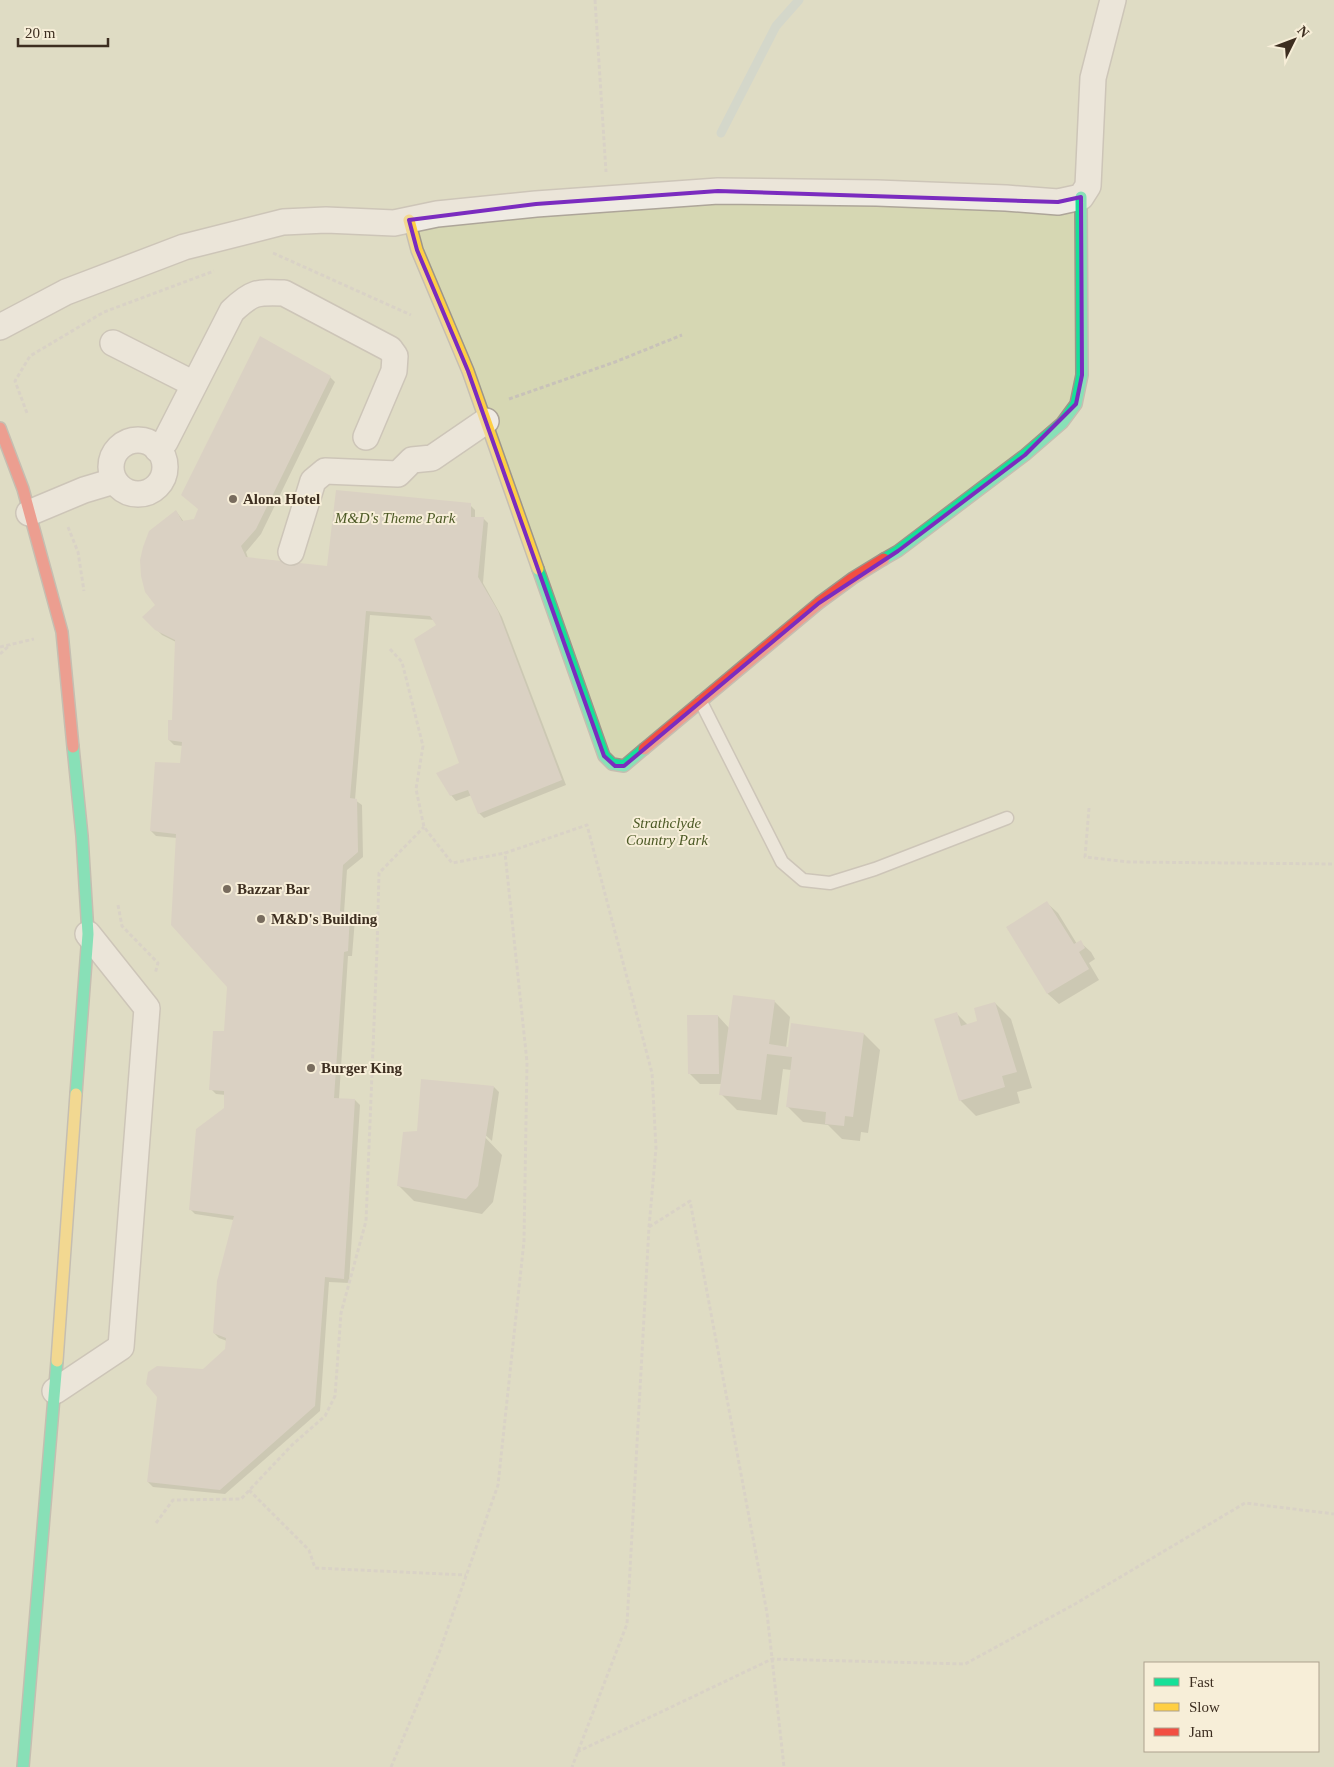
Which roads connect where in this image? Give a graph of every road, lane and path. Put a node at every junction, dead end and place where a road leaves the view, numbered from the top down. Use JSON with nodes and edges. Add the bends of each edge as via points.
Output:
{"nodes":[{"id":1,"x":595,"y":0,"type":"edge"},
{"id":2,"x":1113,"y":0,"type":"edge"},
{"id":3,"x":1081,"y":197,"type":"junction"},
{"id":4,"x":608,"y":199,"type":"junction"},
{"id":5,"x":409,"y":220,"type":"junction"},
{"id":6,"x":268,"y":251,"type":"dead end"},
{"id":7,"x":222,"y":268,"type":"dead end"},
{"id":8,"x":416,"y":317,"type":"dead end"},
{"id":9,"x":0,"y":327,"type":"edge"},
{"id":10,"x":682,"y":335,"type":"dead end"},
{"id":11,"x":113,"y":343,"type":"dead end"},
{"id":12,"x":194,"y":384,"type":"junction"},
{"id":13,"x":484,"y":415,"type":"junction"},
{"id":14,"x":29,"y":418,"type":"dead end"},
{"id":15,"x":0,"y":428,"type":"edge"},
{"id":16,"x":366,"y":437,"type":"dead end"},
{"id":17,"x":157,"y":449,"type":"junction"},
{"id":18,"x":114,"y":481,"type":"junction"},
{"id":19,"x":59,"y":501,"type":"junction"},
{"id":20,"x":29,"y":513,"type":"junction"},
{"id":21,"x":291,"y":552,"type":"dead end"},
{"id":22,"x":85,"y":600,"type":"dead end"},
{"id":23,"x":10,"y":645,"type":"dead end"},
{"id":24,"x":390,"y":648,"type":"dead end"},
{"id":25,"x":0,"y":654,"type":"edge"},
{"id":26,"x":701,"y":702,"type":"junction"},
{"id":27,"x":1089,"y":808,"type":"dead end"},
{"id":28,"x":1007,"y":818,"type":"dead end"},
{"id":29,"x":424,"y":827,"type":"junction"},
{"id":30,"x":505,"y":853,"type":"junction"},
{"id":31,"x":1334,"y":864,"type":"edge"},
{"id":32,"x":117,"y":904,"type":"dead end"},
{"id":33,"x":88,"y":934,"type":"junction"},
{"id":34,"x":147,"y":1008,"type":"junction"},
{"id":35,"x":649,"y":1227,"type":"junction"},
{"id":36,"x":56,"y":1391,"type":"junction"},
{"id":37,"x":249,"y":1490,"type":"junction"},
{"id":38,"x":1334,"y":1514,"type":"edge"},
{"id":39,"x":156,"y":1523,"type":"dead end"},
{"id":40,"x":466,"y":1575,"type":"junction"},
{"id":41,"x":772,"y":1660,"type":"junction"},
{"id":42,"x":577,"y":1752,"type":"junction"},
{"id":43,"x":23,"y":1767,"type":"edge"},
{"id":44,"x":391,"y":1767,"type":"edge"},
{"id":45,"x":572,"y":1767,"type":"edge"},
{"id":46,"x":784,"y":1767,"type":"edge"}],
"edges":[{"from":1,"to":4,"type":"path"},
{"from":2,"to":3,"type":"street","via":[[1093,78],[1088,186]]},
{"from":3,"to":4,"type":"street","via":[[1058,202],[718,191]]},
{"from":3,"to":26,"type":"street","via":[[1082,375],[1076,404],[1062,423],[898,551],[819,603]]},
{"from":4,"to":5,"type":"street","via":[[437,214]]},
{"from":5,"to":9,"type":"street","via":[[394,223],[282,222],[184,247],[66,292]]},
{"from":5,"to":13,"type":"street","via":[[417,250]]},
{"from":6,"to":8,"type":"path"},
{"from":7,"to":14,"type":"path","via":[[104,312],[30,356],[15,381]]},
{"from":10,"to":13,"type":"path"},
{"from":11,"to":12,"type":"street"},
{"from":12,"to":16,"type":"street","via":[[232,311],[248,296],[265,292],[284,293],[390,349],[395,356],[394,371]]},
{"from":12,"to":17,"type":"street","via":[[165,442]]},
{"from":13,"to":21,"type":"street","via":[[432,458],[412,460],[398,474],[325,471],[313,481]]},
{"from":13,"to":26,"type":"street","via":[[608,762],[624,766]]},
{"from":15,"to":20,"type":"street"},
{"from":17,"to":18,"type":"street","via":[[150,443],[134,440],[118,448],[111,464]]},
{"from":17,"to":18,"type":"street","via":[[165,464],[165,472],[155,489],[137,495],[128,493]]},
{"from":18,"to":19,"type":"street"},
{"from":19,"to":20,"type":"street"},
{"from":19,"to":22,"type":"path","via":[[78,552]]},
{"from":20,"to":33,"type":"street","via":[[62,632]]},
{"from":23,"to":25,"type":"path"},
{"from":24,"to":29,"type":"path","via":[[402,662],[423,746],[416,789]]},
{"from":26,"to":28,"type":"lane","via":[[782,862],[803,880],[830,883]]},
{"from":27,"to":31,"type":"path","via":[[1085,858],[1130,862]]},
{"from":29,"to":30,"type":"path","via":[[452,863]]},
{"from":29,"to":37,"type":"path","via":[[379,874],[366,1221],[341,1312],[335,1396],[325,1416]]},
{"from":30,"to":35,"type":"path","via":[[587,825],[652,1073],[656,1148]]},
{"from":30,"to":40,"type":"path","via":[[527,1062],[524,1241],[498,1485]]},
{"from":32,"to":34,"type":"path","via":[[122,926],[158,963]]},
{"from":33,"to":34,"type":"street"},
{"from":33,"to":36,"type":"street"},
{"from":34,"to":36,"type":"street","via":[[121,1347]]},
{"from":35,"to":41,"type":"path","via":[[690,1202],[767,1613]]},
{"from":35,"to":42,"type":"path","via":[[626,1624]]},
{"from":36,"to":43,"type":"street"},
{"from":37,"to":39,"type":"path","via":[[241,1498],[174,1500]]},
{"from":37,"to":40,"type":"path","via":[[309,1550],[315,1568]]},
{"from":38,"to":41,"type":"path","via":[[1245,1503],[965,1664]]},
{"from":40,"to":44,"type":"path","via":[[439,1653]]},
{"from":41,"to":42,"type":"path"},
{"from":41,"to":46,"type":"path"},
{"from":42,"to":45,"type":"path"}]}
